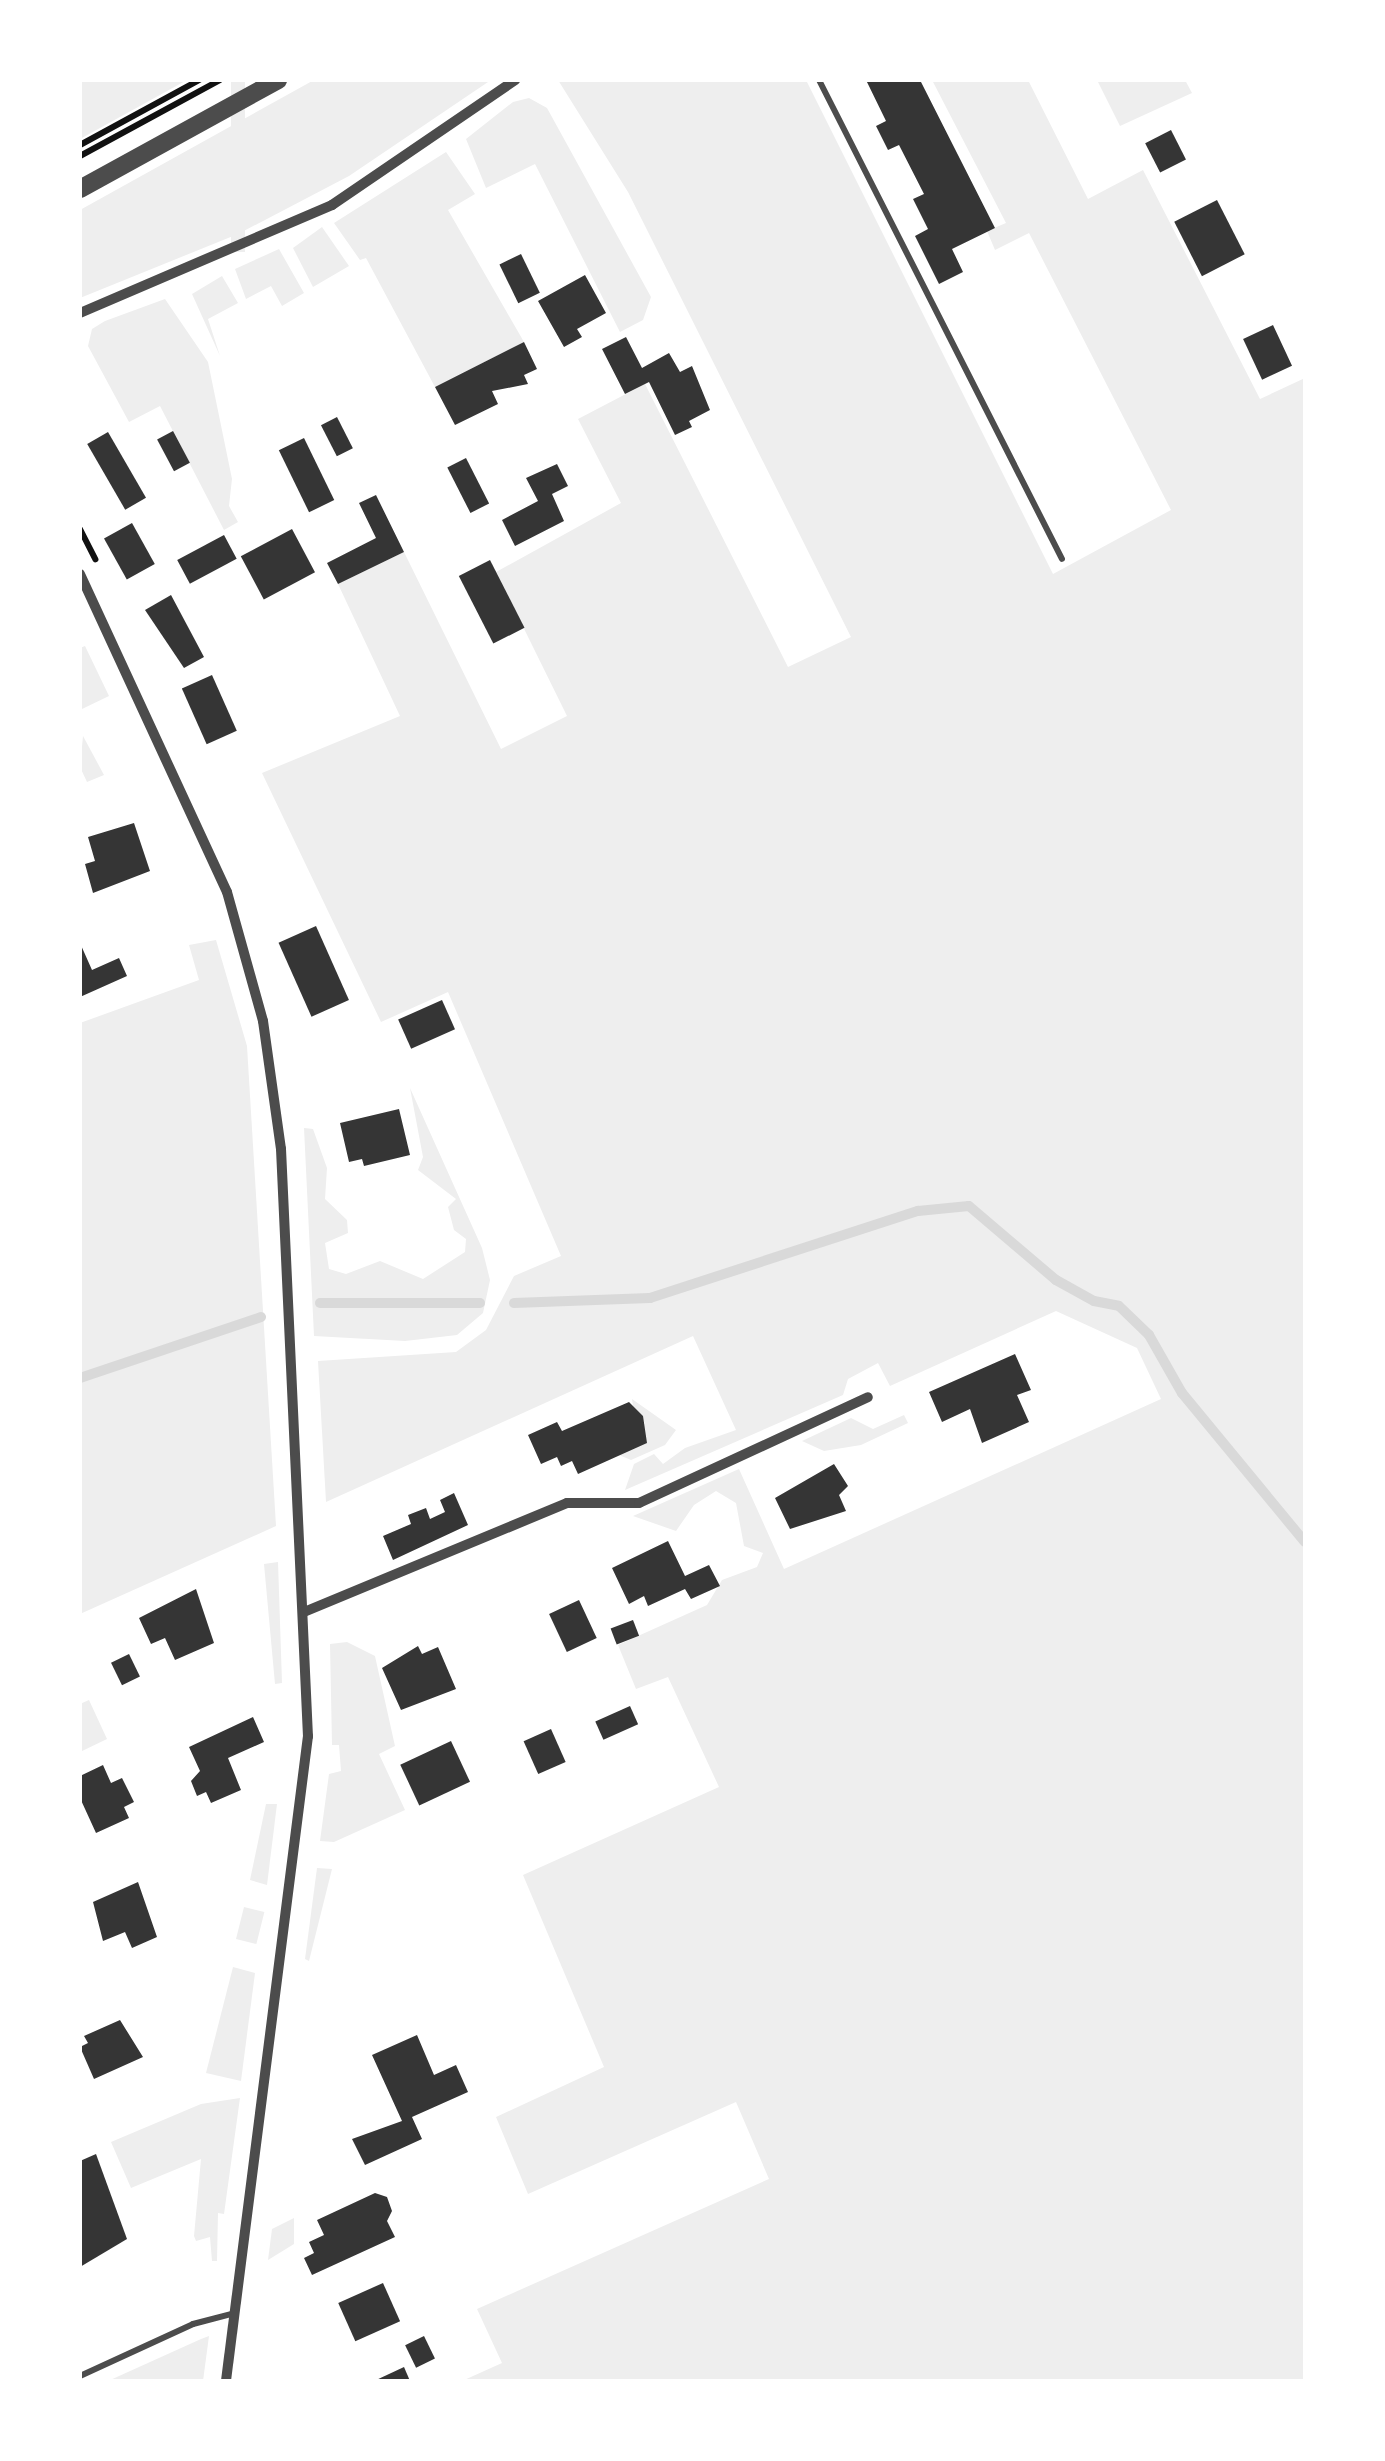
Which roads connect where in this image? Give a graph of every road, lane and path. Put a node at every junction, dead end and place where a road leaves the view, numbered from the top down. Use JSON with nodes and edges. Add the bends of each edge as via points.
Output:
{"nodes":[{"id":1,"x":198,"y":80,"type":"edge"},
{"id":2,"x":220,"y":80,"type":"edge"},
{"id":3,"x":278,"y":80,"type":"edge"},
{"id":4,"x":515,"y":80,"type":"edge"},
{"id":5,"x":819,"y":80,"type":"edge"},
{"id":6,"x":80,"y":144,"type":"edge"},
{"id":7,"x":80,"y":156,"type":"edge"},
{"id":8,"x":80,"y":189,"type":"edge"},
{"id":9,"x":80,"y":313,"type":"edge"},
{"id":10,"x":1062,"y":559,"type":"dead end"},
{"id":11,"x":80,"y":574,"type":"edge"},
{"id":12,"x":868,"y":1397,"type":"dead end"},
{"id":13,"x":304,"y":1612,"type":"junction"},
{"id":14,"x":236,"y":2313,"type":"junction"},
{"id":15,"x":80,"y":2376,"type":"edge"},
{"id":16,"x":226,"y":2381,"type":"edge"}],
"edges":[{"from":1,"to":6,"type":"path"},
{"from":2,"to":7,"type":"path"},
{"from":3,"to":8,"type":"street"},
{"from":4,"to":9,"type":"street","via":[[332,205]]},
{"from":5,"to":10,"type":"lane"},
{"from":11,"to":13,"type":"street","via":[[203,834],[263,1020],[286,1211]]},
{"from":12,"to":13,"type":"street","via":[[638,1503],[567,1503]]},
{"from":13,"to":14,"type":"street","via":[[305,1772]]},
{"from":14,"to":15,"type":"lane","via":[[204,2320]]},
{"from":14,"to":16,"type":"street"}]}
